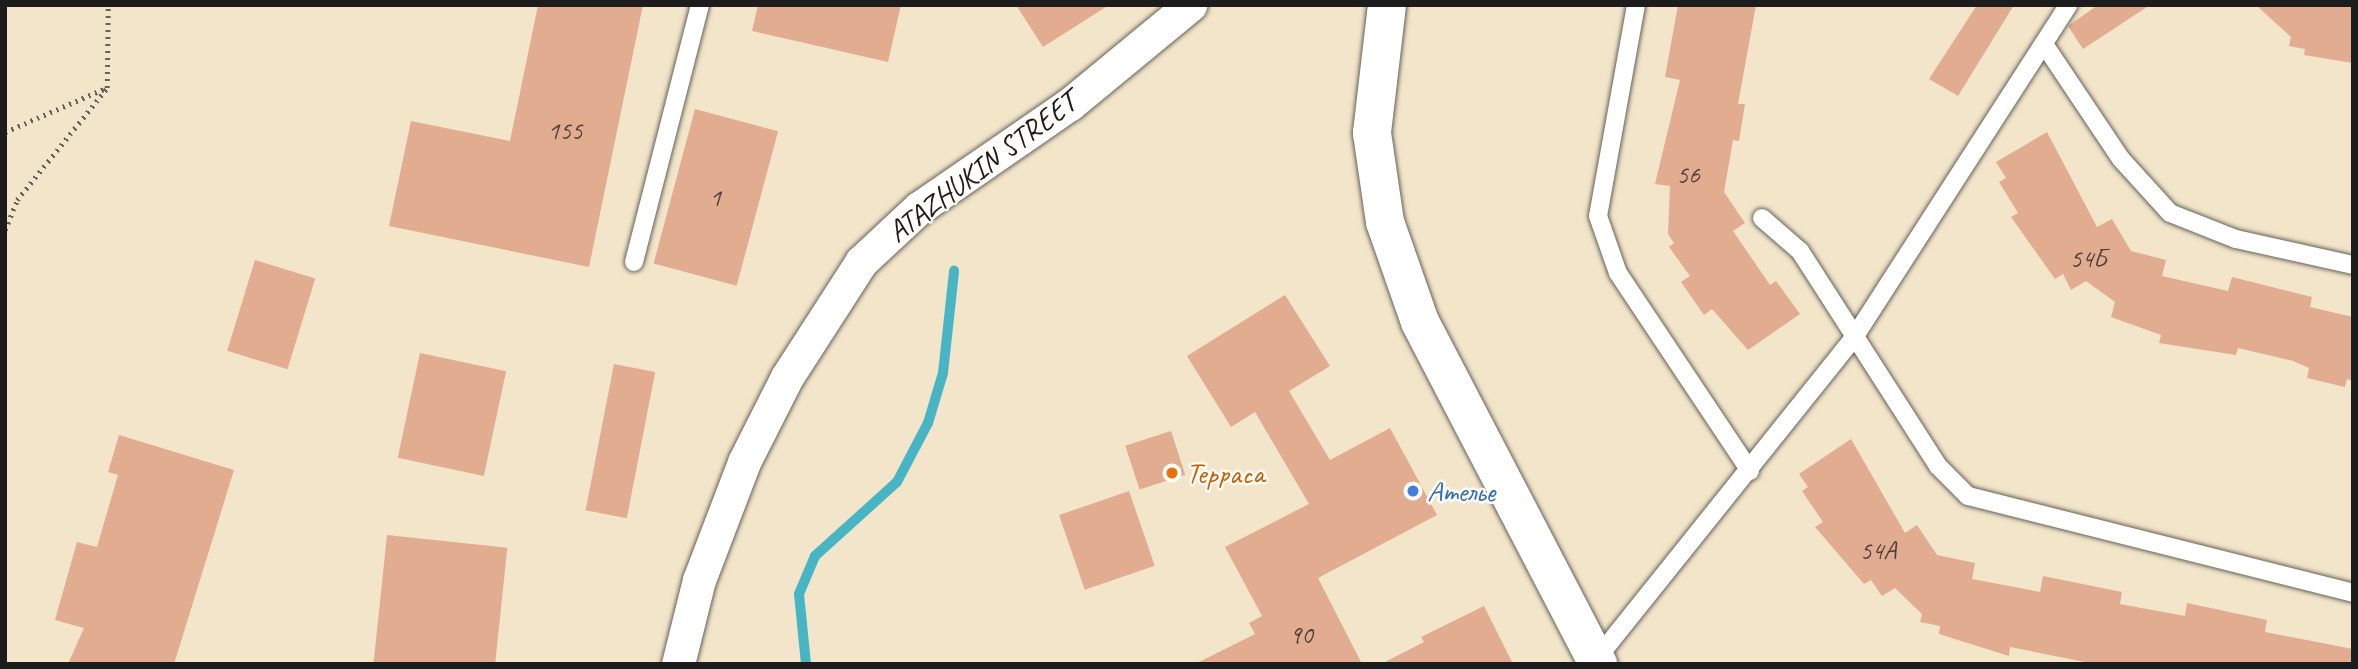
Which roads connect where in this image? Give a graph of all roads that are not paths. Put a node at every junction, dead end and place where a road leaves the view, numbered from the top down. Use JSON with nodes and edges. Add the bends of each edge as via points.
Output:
{"nodes":[{"id":1,"x":700,"y":5,"type":"edge"},
{"id":2,"x":1190,"y":5,"type":"edge"},
{"id":3,"x":1387,"y":5,"type":"edge"},
{"id":4,"x":1636,"y":5,"type":"edge"},
{"id":5,"x":2068,"y":5,"type":"edge"},
{"id":6,"x":2046,"y":47,"type":"junction"},
{"id":7,"x":1762,"y":218,"type":"dead end"},
{"id":8,"x":634,"y":262,"type":"dead end"},
{"id":9,"x":2353,"y":265,"type":"edge"},
{"id":10,"x":1855,"y":337,"type":"junction"},
{"id":11,"x":1750,"y":471,"type":"junction"},
{"id":12,"x":2353,"y":593,"type":"edge"},
{"id":13,"x":685,"y":662,"type":"edge"},
{"id":14,"x":1594,"y":663,"type":"edge"}],
"edges":[{"from":1,"to":8,"type":"lane"},
{"from":2,"to":13,"type":"street","name":"ATAZHUKIN STREET","via":[[1070,104],[919,208],[861,262],[787,377],[744,462],[699,580]]},
{"from":3,"to":14,"type":"main road","via":[[1372,133],[1385,222],[1420,322]]},
{"from":4,"to":11,"type":"lane","via":[[1598,216],[1618,273]]},
{"from":5,"to":6,"type":"lane"},
{"from":6,"to":9,"type":"lane","via":[[2121,159],[2170,213],[2236,239]]},
{"from":6,"to":10,"type":"lane"},
{"from":7,"to":10,"type":"lane","via":[[1800,251]]},
{"from":10,"to":11,"type":"lane"},
{"from":10,"to":12,"type":"lane","via":[[1938,466],[1968,496]]},
{"from":11,"to":14,"type":"lane"}]}
